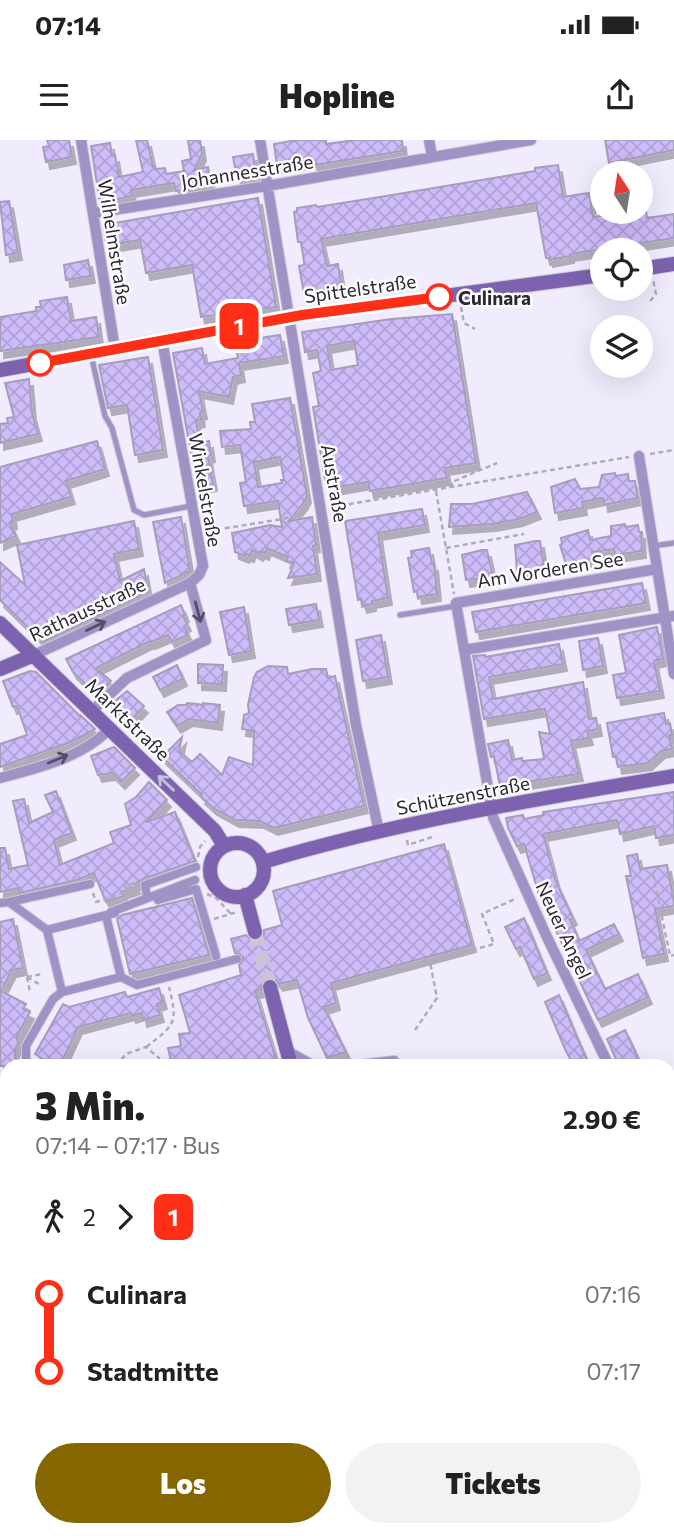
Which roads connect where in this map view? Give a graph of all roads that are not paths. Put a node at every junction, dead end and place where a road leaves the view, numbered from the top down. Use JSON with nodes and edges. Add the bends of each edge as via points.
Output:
{"nodes":[{"id":1,"x":81,"y":140,"type":"edge"},
{"id":2,"x":260,"y":140,"type":"edge"},
{"id":3,"x":429,"y":140,"type":"edge"},
{"id":4,"x":531,"y":140,"type":"edge"},
{"id":5,"x":508,"y":142,"type":"edge"},
{"id":6,"x":432,"y":156,"type":"junction"},
{"id":7,"x":267,"y":186,"type":"junction"},
{"id":8,"x":94,"y":213,"type":"junction"},
{"id":9,"x":674,"y":264,"type":"edge"},
{"id":10,"x":653,"y":270,"type":"edge"},
{"id":11,"x":590,"y":277,"type":"edge"},
{"id":12,"x":289,"y":318,"type":"junction"},
{"id":13,"x":162,"y":340,"type":"junction"},
{"id":14,"x":115,"y":349,"type":"junction"},
{"id":15,"x":91,"y":354,"type":"junction"},
{"id":16,"x":0,"y":370,"type":"edge"},
{"id":17,"x":639,"y":456,"type":"road end"},
{"id":18,"x":191,"y":506,"type":"junction"},
{"id":19,"x":674,"y":543,"type":"edge"},
{"id":20,"x":653,"y":546,"type":"junction"},
{"id":21,"x":657,"y":569,"type":"junction"},
{"id":22,"x":190,"y":583,"type":"junction"},
{"id":23,"x":456,"y":604,"type":"junction"},
{"id":24,"x":400,"y":615,"type":"dead end"},
{"id":25,"x":669,"y":617,"type":"edge"},
{"id":26,"x":0,"y":623,"type":"edge"},
{"id":27,"x":464,"y":650,"type":"junction"},
{"id":28,"x":34,"y":655,"type":"junction"},
{"id":29,"x":0,"y":669,"type":"edge"},
{"id":30,"x":674,"y":674,"type":"edge"},
{"id":31,"x":92,"y":711,"type":"junction"},
{"id":32,"x":110,"y":728,"type":"junction"},
{"id":33,"x":674,"y":776,"type":"edge"},
{"id":34,"x":0,"y":778,"type":"edge"},
{"id":35,"x":491,"y":807,"type":"junction"},
{"id":36,"x":379,"y":832,"type":"junction"},
{"id":37,"x":224,"y":846,"type":"junction"},
{"id":38,"x":263,"y":862,"type":"junction"},
{"id":39,"x":196,"y":867,"type":"dead end"},
{"id":40,"x":90,"y":884,"type":"road end"},
{"id":41,"x":195,"y":885,"type":"junction"},
{"id":42,"x":245,"y":895,"type":"junction"},
{"id":43,"x":147,"y":897,"type":"junction"},
{"id":44,"x":158,"y":900,"type":"dead end"},
{"id":45,"x":5,"y":903,"type":"edge"},
{"id":46,"x":116,"y":913,"type":"dead end"},
{"id":47,"x":106,"y":916,"type":"junction"},
{"id":48,"x":47,"y":930,"type":"junction"},
{"id":49,"x":255,"y":932,"type":"tunnel mouth"},
{"id":50,"x":216,"y":956,"type":"dead end"},
{"id":51,"x":237,"y":959,"type":"dead end"},
{"id":52,"x":121,"y":977,"type":"junction"},
{"id":53,"x":270,"y":987,"type":"tunnel mouth"},
{"id":54,"x":62,"y":992,"type":"junction"},
{"id":55,"x":287,"y":1051,"type":"junction"},
{"id":56,"x":26,"y":1059,"type":"edge"},
{"id":57,"x":289,"y":1059,"type":"edge"},
{"id":58,"x":301,"y":1059,"type":"edge"},
{"id":59,"x":606,"y":1059,"type":"edge"}],
"edges":[{"from":1,"to":8,"type":"street","name":"Wilhelmstraße"},
{"from":2,"to":7,"type":"street","name":"Austraße"},
{"from":3,"to":6,"type":"street"},
{"from":4,"to":5,"type":"street","name":"Johannesstraße"},
{"from":5,"to":6,"type":"street","name":"Johannesstraße"},
{"from":6,"to":7,"type":"street","name":"Johannesstraße"},
{"from":7,"to":8,"type":"street","name":"Johannesstraße"},
{"from":7,"to":12,"type":"street","name":"Austraße"},
{"from":8,"to":14,"type":"street","name":"Wilhelmstraße"},
{"from":9,"to":10,"type":"main road"},
{"from":11,"to":12,"type":"main road","name":"Spittelstraße"},
{"from":12,"to":13,"type":"main road","name":"Spittelstraße"},
{"from":12,"to":36,"type":"street","name":"Austraße","via":[[356,725]]},
{"from":13,"to":14,"type":"main road","name":"Spittelstraße"},
{"from":13,"to":18,"type":"street","name":"Winkelstraße"},
{"from":14,"to":15,"type":"main road","name":"Spittelstraße"},
{"from":15,"to":16,"type":"main road","name":"Spittelstraße"},
{"from":15,"to":18,"type":"lane","via":[[134,510],[144,515]]},
{"from":17,"to":20,"type":"street"},
{"from":18,"to":22,"type":"street","name":"Winkelstraße","via":[[203,566]]},
{"from":19,"to":20,"type":"lane"},
{"from":20,"to":21,"type":"street"},
{"from":21,"to":23,"type":"street","name":"Am Vorderen See"},
{"from":21,"to":25,"type":"street"},
{"from":28,"to":22,"type":"street","name":"Rathausstraße","one_way":true},
{"from":22,"to":31,"type":"street","one_way":true,"via":[[206,640],[127,678]]},
{"from":23,"to":24,"type":"lane"},
{"from":23,"to":27,"type":"street","name":"Am Vorderen See"},
{"from":25,"to":27,"type":"street"},
{"from":25,"to":30,"type":"street"},
{"from":26,"to":28,"type":"main road","name":"Marktstraße"},
{"from":27,"to":35,"type":"street","name":"Am Vorderen See"},
{"from":28,"to":29,"type":"main road","name":"Rathausstraße"},
{"from":28,"to":31,"type":"main road","name":"Marktstraße"},
{"from":31,"to":32,"type":"main road","name":"Marktstraße"},
{"from":34,"to":32,"type":"street","one_way":true,"via":[[82,749]]},
{"from":37,"to":32,"type":"main road","name":"Marktstraße","one_way":true,"via":[[215,831]]},
{"from":33,"to":35,"type":"main road","name":"Schützenstraße"},
{"from":35,"to":36,"type":"main road","name":"Schützenstraße"},
{"from":35,"to":59,"type":"street","name":"Neuer Angel"},
{"from":36,"to":38,"type":"main road","name":"Schützenstraße"},
{"from":37,"to":38,"type":"main road","via":[[251,847]]},
{"from":37,"to":42,"type":"main road","via":[[211,861],[212,880],[225,894]]},
{"from":38,"to":42,"type":"main road","via":[[258,886]]},
{"from":39,"to":43,"type":"street","via":[[145,885]]},
{"from":40,"to":45,"type":"street"},
{"from":41,"to":43,"type":"street"},
{"from":41,"to":44,"type":"street"},
{"from":41,"to":50,"type":"street"},
{"from":42,"to":49,"type":"main road"},
{"from":43,"to":47,"type":"street"},
{"from":45,"to":48,"type":"street"},
{"from":46,"to":47,"type":"street"},
{"from":47,"to":48,"type":"street"},
{"from":47,"to":52,"type":"street"},
{"from":48,"to":54,"type":"street"},
{"from":51,"to":52,"type":"street","via":[[137,985]]},
{"from":52,"to":54,"type":"street"},
{"from":53,"to":55,"type":"main road"},
{"from":54,"to":56,"type":"street","via":[[53,999],[26,1046]]},
{"from":55,"to":57,"type":"main road"},
{"from":55,"to":58,"type":"street"}]}
